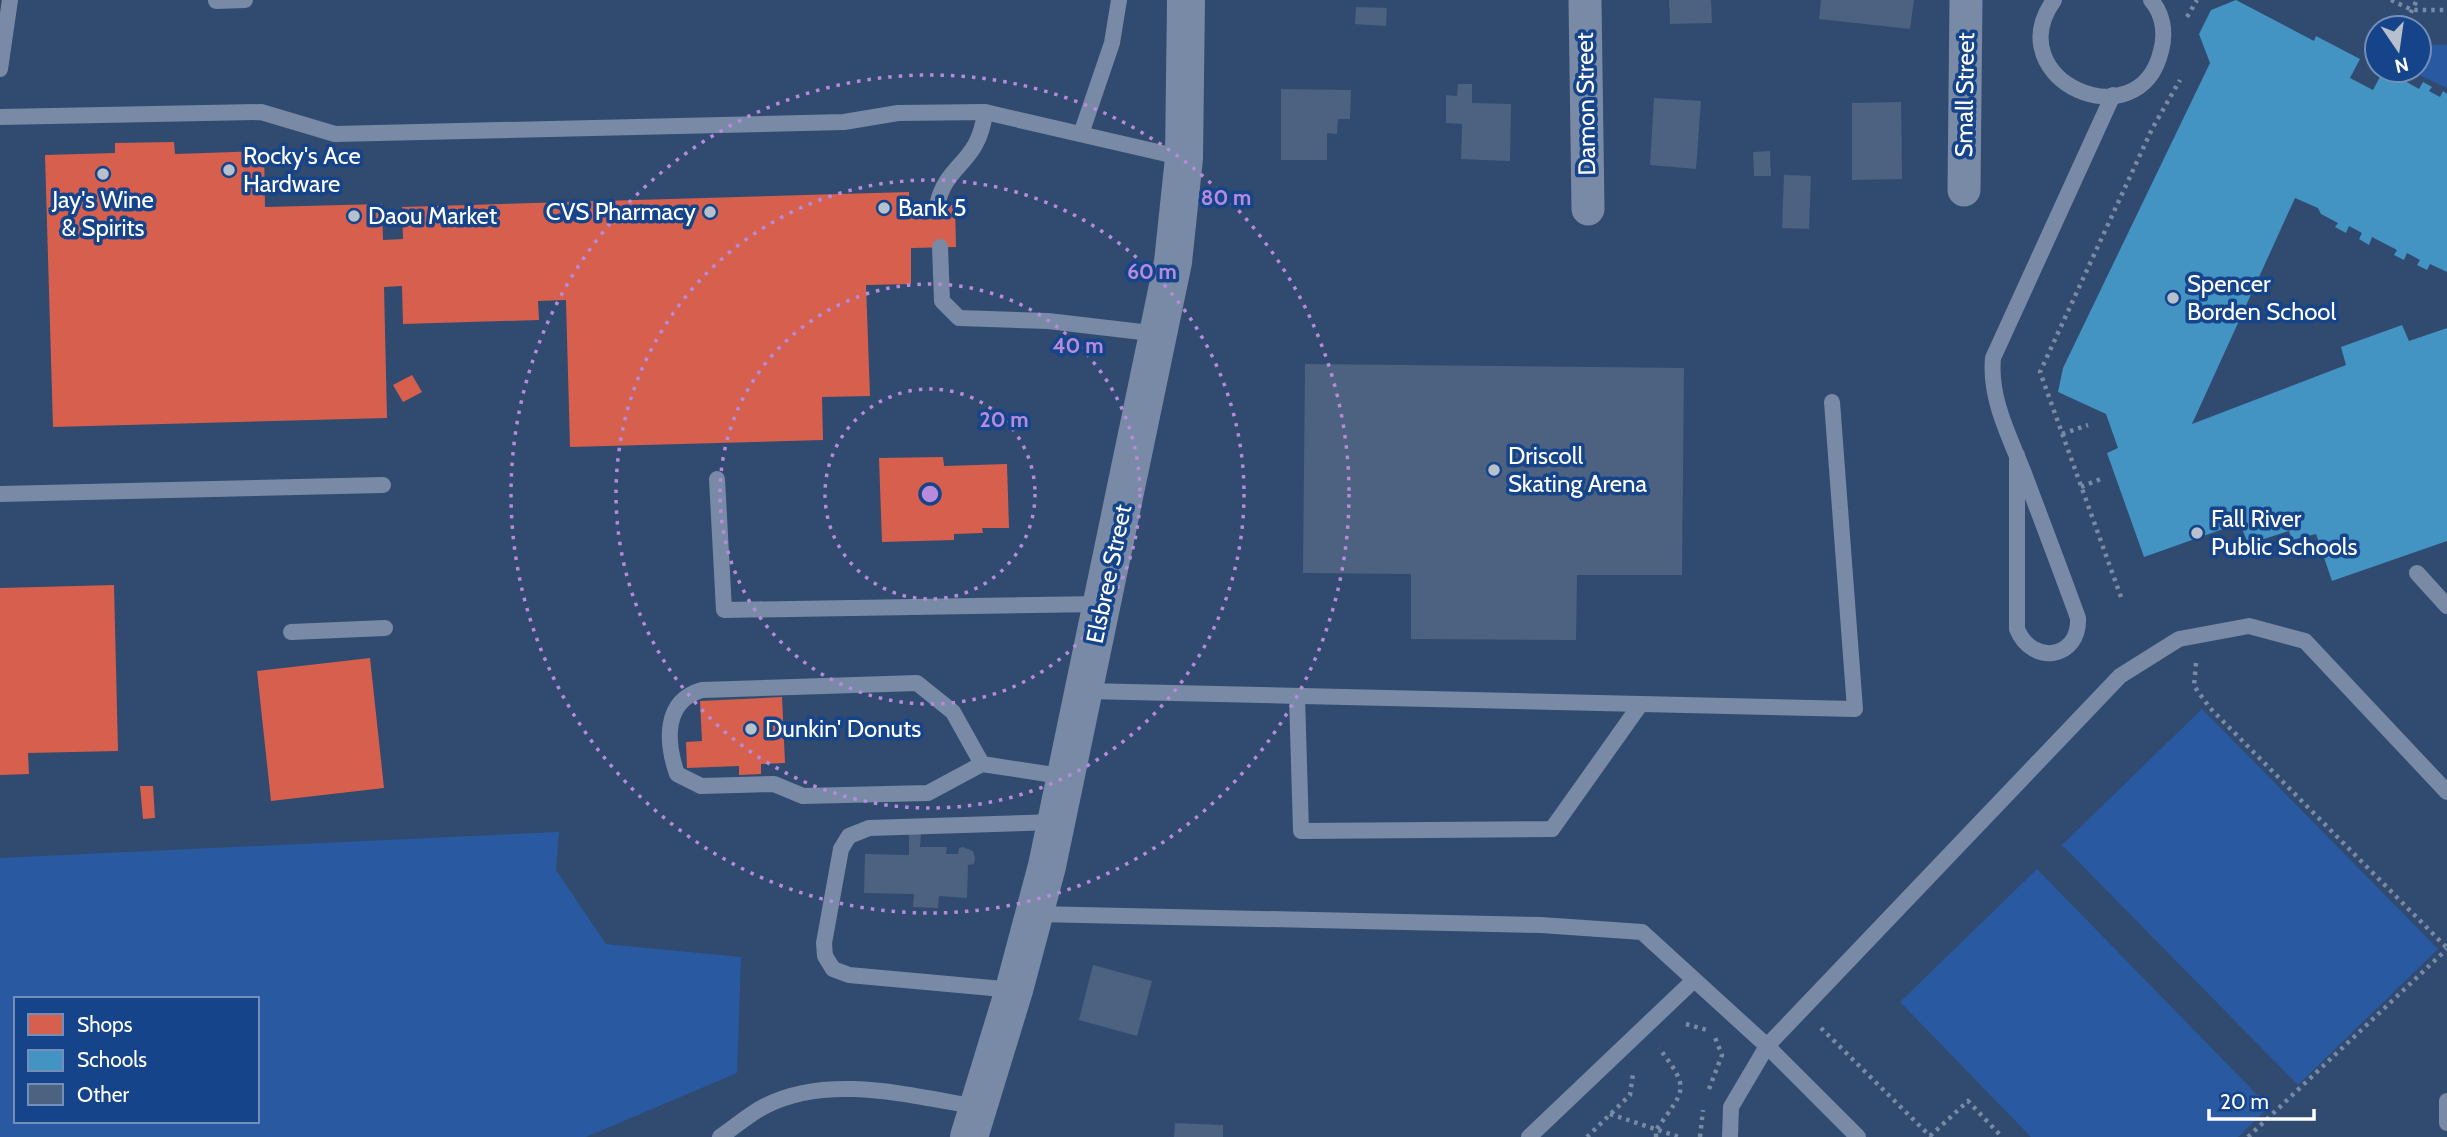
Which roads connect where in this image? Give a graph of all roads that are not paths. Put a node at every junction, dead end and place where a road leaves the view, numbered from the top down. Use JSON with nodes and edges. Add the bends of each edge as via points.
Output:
{"nodes":[{"id":1,"x":10,"y":0,"type":"edge"},
{"id":2,"x":246,"y":0,"type":"edge"},
{"id":3,"x":1119,"y":0,"type":"edge"},
{"id":4,"x":1186,"y":0,"type":"edge"},
{"id":5,"x":1584,"y":0,"type":"edge"},
{"id":6,"x":1966,"y":0,"type":"edge"},
{"id":7,"x":2054,"y":0,"type":"edge"},
{"id":8,"x":2151,"y":0,"type":"edge"},
{"id":9,"x":215,"y":1,"type":"edge"},
{"id":10,"x":4,"y":28,"type":"edge"},
{"id":11,"x":0,"y":69,"type":"edge"},
{"id":12,"x":2113,"y":96,"type":"junction"},
{"id":13,"x":985,"y":112,"type":"junction"},
{"id":14,"x":0,"y":117,"type":"edge"},
{"id":15,"x":1081,"y":134,"type":"junction"},
{"id":16,"x":1184,"y":158,"type":"junction"},
{"id":17,"x":1964,"y":190,"type":"dead end"},
{"id":18,"x":937,"y":206,"type":"dead end"},
{"id":19,"x":1588,"y":209,"type":"dead end"},
{"id":20,"x":940,"y":247,"type":"dead end"},
{"id":21,"x":1158,"y":334,"type":"junction"},
{"id":22,"x":1832,"y":402,"type":"dead end"},
{"id":23,"x":2017,"y":455,"type":"junction"},
{"id":24,"x":717,"y":479,"type":"dead end"},
{"id":25,"x":383,"y":485,"type":"dead end"},
{"id":26,"x":0,"y":494,"type":"edge"},
{"id":27,"x":2417,"y":573,"type":"dead end"},
{"id":28,"x":1102,"y":604,"type":"junction"},
{"id":29,"x":2447,"y":606,"type":"edge"},
{"id":30,"x":385,"y":628,"type":"dead end"},
{"id":31,"x":290,"y":632,"type":"dead end"},
{"id":32,"x":1085,"y":691,"type":"junction"},
{"id":33,"x":1297,"y":696,"type":"junction"},
{"id":34,"x":1640,"y":705,"type":"junction"},
{"id":35,"x":982,"y":764,"type":"junction"},
{"id":36,"x":1067,"y":776,"type":"junction"},
{"id":37,"x":2447,"y":792,"type":"edge"},
{"id":38,"x":1057,"y":822,"type":"junction"},
{"id":39,"x":1035,"y":914,"type":"junction"},
{"id":40,"x":1693,"y":981,"type":"junction"},
{"id":41,"x":1014,"y":990,"type":"junction"},
{"id":42,"x":1767,"y":1046,"type":"junction"},
{"id":43,"x":2447,"y":1101,"type":"edge"},
{"id":44,"x":973,"y":1122,"type":"edge"},
{"id":45,"x":2447,"y":1123,"type":"edge"},
{"id":46,"x":720,"y":1137,"type":"edge"},
{"id":47,"x":1529,"y":1137,"type":"edge"},
{"id":48,"x":1730,"y":1137,"type":"edge"},
{"id":49,"x":1858,"y":1137,"type":"edge"}],
"edges":[{"from":1,"to":10,"type":"lane"},
{"from":2,"to":9,"type":"lane"},
{"from":3,"to":15,"type":"lane","via":[[1112,43]]},
{"from":4,"to":16,"type":"street","name":"Elsbree Street"},
{"from":5,"to":19,"type":"street","name":"Damon Street"},
{"from":6,"to":17,"type":"street","name":"Small Street"},
{"from":7,"to":12,"type":"lane","via":[[2042,28],[2050,68],[2081,93]]},
{"from":8,"to":12,"type":"lane","via":[[2163,30],[2160,57],[2145,80]]},
{"from":10,"to":11,"type":"lane"},
{"from":12,"to":23,"type":"lane","via":[[1993,358],[1994,391]]},
{"from":13,"to":14,"type":"lane","via":[[898,113],[844,122],[335,134],[261,112]]},
{"from":13,"to":15,"type":"lane"},
{"from":13,"to":18,"type":"lane","via":[[973,153],[941,187]]},
{"from":15,"to":16,"type":"lane"},
{"from":16,"to":21,"type":"street","name":"Elsbree Street","via":[[1178,230]]},
{"from":20,"to":21,"type":"lane","via":[[942,301],[949,312],[970,321],[1048,321]]},
{"from":21,"to":28,"type":"street","name":"Elsbree Street"},
{"from":22,"to":34,"type":"lane","via":[[1855,709]]},
{"from":23,"to":23,"type":"lane","via":[[2017,629],[2035,651],[2055,652],[2071,643],[2078,618]]},
{"from":24,"to":28,"type":"lane","via":[[724,610]]},
{"from":25,"to":26,"type":"lane"},
{"from":27,"to":29,"type":"lane"},
{"from":28,"to":32,"type":"street","name":"Elsbree Street"},
{"from":30,"to":31,"type":"lane"},
{"from":32,"to":33,"type":"lane"},
{"from":32,"to":36,"type":"street","name":"Elsbree Street"},
{"from":33,"to":34,"type":"lane"},
{"from":33,"to":34,"type":"lane","via":[[1301,831],[1552,830]]},
{"from":35,"to":35,"type":"lane","via":[[953,712],[917,683],[702,690],[681,700],[671,720],[670,750],[677,774],[701,786],[774,784],[803,796],[928,793]]},
{"from":35,"to":36,"type":"lane"},
{"from":36,"to":38,"type":"street","name":"Elsbree Street"},
{"from":37,"to":42,"type":"lane","via":[[2305,641],[2249,626],[2179,639],[2120,676]]},
{"from":38,"to":39,"type":"street","name":"Elsbree Street"},
{"from":38,"to":41,"type":"lane","via":[[869,828],[849,836],[841,849],[824,943],[832,969],[849,975]]},
{"from":39,"to":40,"type":"lane","via":[[1642,932]]},
{"from":39,"to":41,"type":"street","name":"Elsbree Street"},
{"from":40,"to":42,"type":"lane"},
{"from":40,"to":47,"type":"lane"},
{"from":41,"to":44,"type":"street","name":"Elsbree Street"},
{"from":42,"to":48,"type":"lane","via":[[1731,1107]]},
{"from":42,"to":49,"type":"lane"},
{"from":43,"to":45,"type":"lane"},
{"from":44,"to":46,"type":"lane","via":[[887,1092],[821,1090],[765,1105]]}]}
